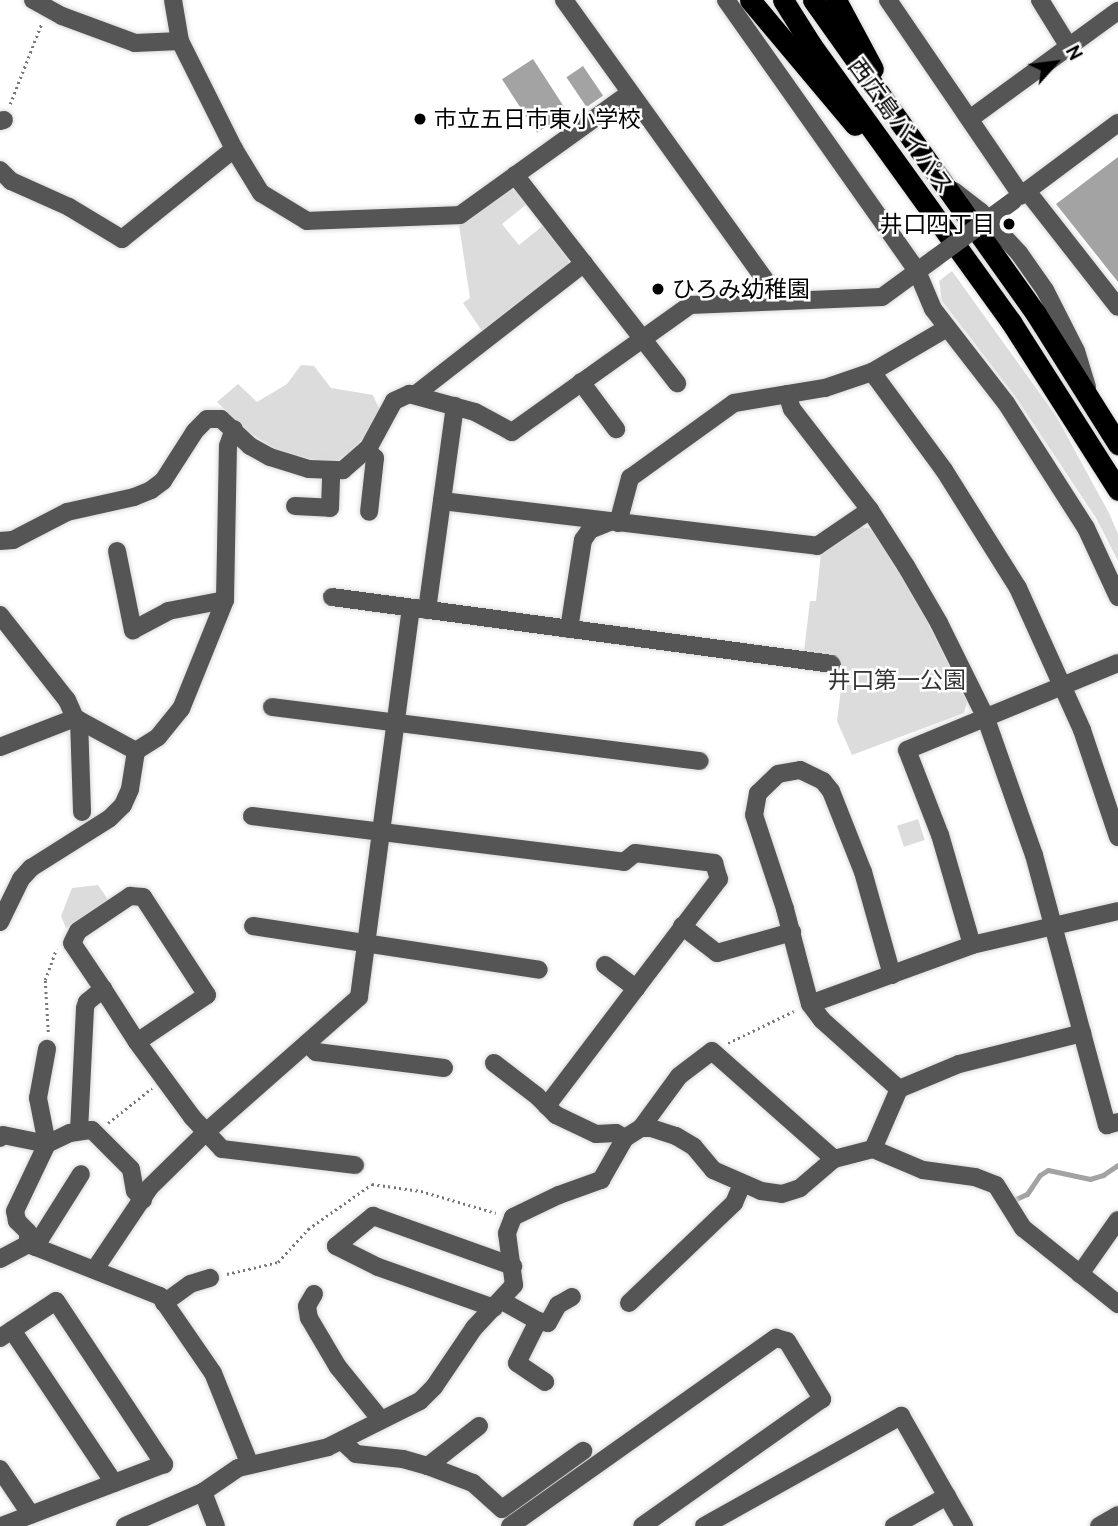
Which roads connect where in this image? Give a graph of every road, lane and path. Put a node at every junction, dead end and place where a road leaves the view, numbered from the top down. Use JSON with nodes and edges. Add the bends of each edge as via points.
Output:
{"nodes":[{"id":1,"x":173,"y":0,"type":"edge"},
{"id":2,"x":564,"y":0,"type":"edge"},
{"id":3,"x":726,"y":0,"type":"edge"},
{"id":4,"x":750,"y":0,"type":"edge"},
{"id":5,"x":783,"y":0,"type":"edge"},
{"id":6,"x":813,"y":0,"type":"edge"},
{"id":7,"x":836,"y":0,"type":"edge"},
{"id":8,"x":888,"y":0,"type":"edge"},
{"id":9,"x":1040,"y":0,"type":"edge"},
{"id":10,"x":41,"y":4,"type":"edge"},
{"id":11,"x":1118,"y":11,"type":"edge"},
{"id":12,"x":180,"y":41,"type":"junction"},
{"id":13,"x":1069,"y":47,"type":"junction"},
{"id":14,"x":630,"y":93,"type":"junction"},
{"id":15,"x":971,"y":118,"type":"junction"},
{"id":16,"x":2,"y":121,"type":"edge"},
{"id":17,"x":1118,"y":123,"type":"edge"},
{"id":18,"x":234,"y":149,"type":"junction"},
{"id":19,"x":923,"y":159,"type":"junction"},
{"id":20,"x":0,"y":170,"type":"edge"},
{"id":21,"x":515,"y":174,"type":"junction"},
{"id":22,"x":905,"y":176,"type":"junction"},
{"id":23,"x":1021,"y":196,"type":"junction"},
{"id":24,"x":584,"y":263,"type":"junction"},
{"id":25,"x":917,"y":271,"type":"junction"},
{"id":26,"x":779,"y":301,"type":"junction"},
{"id":27,"x":1118,"y":307,"type":"edge"},
{"id":28,"x":947,"y":328,"type":"junction"},
{"id":29,"x":642,"y":338,"type":"junction"},
{"id":30,"x":873,"y":372,"type":"junction"},
{"id":31,"x":581,"y":382,"type":"junction"},
{"id":32,"x":677,"y":383,"type":"dead end"},
{"id":33,"x":415,"y":394,"type":"junction"},
{"id":34,"x":788,"y":394,"type":"junction"},
{"id":35,"x":455,"y":405,"type":"junction"},
{"id":36,"x":234,"y":429,"type":"junction"},
{"id":37,"x":616,"y":429,"type":"dead end"},
{"id":38,"x":1118,"y":443,"type":"edge"},
{"id":39,"x":366,"y":450,"type":"junction"},
{"id":40,"x":331,"y":471,"type":"junction"},
{"id":41,"x":1118,"y":490,"type":"edge"},
{"id":42,"x":442,"y":500,"type":"junction"},
{"id":43,"x":295,"y":506,"type":"dead end"},
{"id":44,"x":870,"y":510,"type":"junction"},
{"id":45,"x":369,"y":512,"type":"dead end"},
{"id":46,"x":614,"y":522,"type":"junction"},
{"id":47,"x":0,"y":541,"type":"edge"},
{"id":48,"x":117,"y":551,"type":"dead end"},
{"id":49,"x":332,"y":597,"type":"dead end"},
{"id":50,"x":1118,"y":597,"type":"edge"},
{"id":51,"x":225,"y":600,"type":"junction"},
{"id":52,"x":419,"y":609,"type":"junction"},
{"id":53,"x":0,"y":615,"type":"edge"},
{"id":54,"x":569,"y":629,"type":"junction"},
{"id":55,"x":1118,"y":663,"type":"edge"},
{"id":56,"x":832,"y":664,"type":"dead end"},
{"id":57,"x":1064,"y":684,"type":"junction"},
{"id":58,"x":272,"y":707,"type":"dead end"},
{"id":59,"x":985,"y":716,"type":"junction"},
{"id":60,"x":77,"y":719,"type":"junction"},
{"id":61,"x":395,"y":722,"type":"junction"},
{"id":62,"x":0,"y":747,"type":"edge"},
{"id":63,"x":136,"y":751,"type":"junction"},
{"id":64,"x":700,"y":761,"type":"dead end"},
{"id":65,"x":82,"y":812,"type":"dead end"},
{"id":66,"x":252,"y":817,"type":"dead end"},
{"id":67,"x":381,"y":833,"type":"junction"},
{"id":68,"x":1118,"y":837,"type":"edge"},
{"id":69,"x":634,"y":841,"type":"dead end"},
{"id":70,"x":615,"y":861,"type":"junction"},
{"id":71,"x":1118,"y":911,"type":"edge"},
{"id":72,"x":0,"y":922,"type":"edge"},
{"id":73,"x":253,"y":926,"type":"dead end"},
{"id":74,"x":682,"y":926,"type":"junction"},
{"id":75,"x":1054,"y":926,"type":"junction"},
{"id":76,"x":792,"y":932,"type":"junction"},
{"id":77,"x":58,"y":944,"type":"dead end"},
{"id":78,"x":366,"y":944,"type":"junction"},
{"id":79,"x":972,"y":945,"type":"junction"},
{"id":80,"x":606,"y":965,"type":"dead end"},
{"id":81,"x":539,"y":970,"type":"dead end"},
{"id":82,"x":892,"y":975,"type":"junction"},
{"id":83,"x":636,"y":988,"type":"junction"},
{"id":84,"x":103,"y":989,"type":"junction"},
{"id":85,"x":806,"y":1005,"type":"junction"},
{"id":86,"x":1082,"y":1033,"type":"junction"},
{"id":87,"x":137,"y":1042,"type":"junction"},
{"id":88,"x":307,"y":1042,"type":"junction"},
{"id":89,"x":723,"y":1046,"type":"dead end"},
{"id":90,"x":47,"y":1049,"type":"joint"},
{"id":91,"x":494,"y":1063,"type":"dead end"},
{"id":92,"x":444,"y":1068,"type":"dead end"},
{"id":93,"x":153,"y":1083,"type":"dead end"},
{"id":94,"x":899,"y":1089,"type":"junction"},
{"id":95,"x":547,"y":1106,"type":"junction"},
{"id":96,"x":1118,"y":1122,"type":"edge"},
{"id":97,"x":641,"y":1128,"type":"junction"},
{"id":98,"x":85,"y":1130,"type":"junction"},
{"id":99,"x":206,"y":1132,"type":"junction"},
{"id":100,"x":0,"y":1138,"type":"edge"},
{"id":101,"x":625,"y":1138,"type":"junction"},
{"id":102,"x":47,"y":1143,"type":"junction"},
{"id":103,"x":873,"y":1149,"type":"junction"},
{"id":104,"x":834,"y":1158,"type":"junction"},
{"id":105,"x":355,"y":1165,"type":"dead end"},
{"id":106,"x":81,"y":1174,"type":"dead end"},
{"id":107,"x":742,"y":1184,"type":"junction"},
{"id":108,"x":143,"y":1200,"type":"junction"},
{"id":109,"x":1118,"y":1220,"type":"edge"},
{"id":110,"x":32,"y":1245,"type":"junction"},
{"id":111,"x":0,"y":1259,"type":"edge"},
{"id":112,"x":513,"y":1266,"type":"junction"},
{"id":113,"x":95,"y":1269,"type":"junction"},
{"id":114,"x":1080,"y":1275,"type":"junction"},
{"id":115,"x":210,"y":1278,"type":"dead end"},
{"id":116,"x":308,"y":1296,"type":"dead end"},
{"id":117,"x":572,"y":1297,"type":"dead end"},
{"id":118,"x":164,"y":1303,"type":"junction"},
{"id":119,"x":629,"y":1303,"type":"dead end"},
{"id":120,"x":498,"y":1304,"type":"junction"},
{"id":121,"x":1118,"y":1304,"type":"edge"},
{"id":122,"x":538,"y":1321,"type":"junction"},
{"id":123,"x":6,"y":1334,"type":"edge"},
{"id":124,"x":545,"y":1382,"type":"dead end"},
{"id":125,"x":381,"y":1420,"type":"junction"},
{"id":126,"x":479,"y":1426,"type":"dead end"},
{"id":127,"x":342,"y":1441,"type":"junction"},
{"id":128,"x":583,"y":1451,"type":"dead end"},
{"id":129,"x":250,"y":1465,"type":"junction"},
{"id":130,"x":428,"y":1466,"type":"junction"},
{"id":131,"x":0,"y":1469,"type":"edge"},
{"id":132,"x":114,"y":1483,"type":"junction"},
{"id":133,"x":203,"y":1492,"type":"junction"},
{"id":134,"x":947,"y":1496,"type":"junction"},
{"id":135,"x":31,"y":1515,"type":"junction"},
{"id":136,"x":1118,"y":1515,"type":"edge"},
{"id":137,"x":2,"y":1526,"type":"edge"},
{"id":138,"x":125,"y":1526,"type":"edge"},
{"id":139,"x":216,"y":1526,"type":"edge"},
{"id":140,"x":510,"y":1526,"type":"edge"},
{"id":141,"x":642,"y":1526,"type":"edge"},
{"id":142,"x":704,"y":1526,"type":"edge"},
{"id":143,"x":894,"y":1526,"type":"edge"},
{"id":144,"x":964,"y":1526,"type":"edge"},
{"id":145,"x":1099,"y":1526,"type":"edge"}],
"edges":[{"from":1,"to":12,"type":"street"},
{"from":2,"to":14,"type":"street"},
{"from":3,"to":25,"type":"street"},
{"from":4,"to":22,"type":"highway","via":[[835,104]]},
{"from":5,"to":22,"type":"highway","name":"西広島バイパス"},
{"from":6,"to":19,"type":"highway","name":"西広島バイパス"},
{"from":7,"to":19,"type":"highway"},
{"from":8,"to":15,"type":"street"},
{"from":9,"to":13,"type":"street"},
{"from":10,"to":12,"type":"street","via":[[135,43]]},
{"from":10,"to":16,"type":"path"},
{"from":11,"to":13,"type":"street"},
{"from":12,"to":18,"type":"street"},
{"from":13,"to":15,"type":"street"},
{"from":14,"to":21,"type":"street"},
{"from":14,"to":26,"type":"street"},
{"from":15,"to":23,"type":"street"},
{"from":17,"to":23,"type":"street"},
{"from":18,"to":20,"type":"street","via":[[122,239],[69,207],[11,181]]},
{"from":18,"to":21,"type":"street","via":[[261,193],[307,221],[460,215]]},
{"from":19,"to":38,"type":"highway","name":"西広島バイパス","via":[[1035,314]]},
{"from":21,"to":24,"type":"street"},
{"from":22,"to":41,"type":"highway","name":"西広島バイパス","via":[[1011,322]]},
{"from":23,"to":25,"type":"street","bridge":true},
{"from":23,"to":27,"type":"street"},
{"from":24,"to":29,"type":"street"},
{"from":24,"to":33,"type":"street"},
{"from":25,"to":26,"type":"street","via":[[882,297]]},
{"from":25,"to":28,"type":"street","via":[[933,309]]},
{"from":26,"to":29,"type":"street","via":[[690,305]]},
{"from":28,"to":30,"type":"street"},
{"from":28,"to":50,"type":"street","via":[[1006,402],[1079,517]]},
{"from":29,"to":31,"type":"street"},
{"from":29,"to":32,"type":"street"},
{"from":30,"to":34,"type":"street"},
{"from":30,"to":57,"type":"street","via":[[1018,588]]},
{"from":31,"to":35,"type":"street","via":[[512,432]]},
{"from":31,"to":37,"type":"street"},
{"from":33,"to":35,"type":"street"},
{"from":33,"to":39,"type":"street","via":[[394,401]]},
{"from":34,"to":44,"type":"street","via":[[792,409]]},
{"from":34,"to":46,"type":"street","via":[[734,403],[630,478]]},
{"from":35,"to":42,"type":"street"},
{"from":36,"to":40,"type":"street","via":[[262,453]]},
{"from":36,"to":47,"type":"street","via":[[221,419],[207,419],[163,481],[151,490],[67,512],[13,540]]},
{"from":36,"to":51,"type":"street","via":[[228,446]]},
{"from":39,"to":40,"type":"street","via":[[348,468]]},
{"from":39,"to":45,"type":"street","via":[[375,458]]},
{"from":40,"to":43,"type":"street","via":[[330,508]]},
{"from":42,"to":46,"type":"street"},
{"from":42,"to":52,"type":"street"},
{"from":44,"to":46,"type":"street","via":[[817,546]]},
{"from":44,"to":59,"type":"street","via":[[929,604]]},
{"from":46,"to":54,"type":"street","via":[[590,530],[583,540]]},
{"from":48,"to":51,"type":"street","via":[[127,633],[168,611]]},
{"from":49,"to":52,"type":"street"},
{"from":51,"to":63,"type":"street","via":[[177,715]]},
{"from":52,"to":54,"type":"street"},
{"from":52,"to":61,"type":"street"},
{"from":53,"to":60,"type":"street"},
{"from":54,"to":56,"type":"street"},
{"from":55,"to":57,"type":"street"},
{"from":57,"to":59,"type":"street"},
{"from":57,"to":68,"type":"street"},
{"from":58,"to":61,"type":"street"},
{"from":59,"to":75,"type":"street","via":[[1022,814]]},
{"from":59,"to":79,"type":"street","via":[[907,750],[940,835]]},
{"from":60,"to":62,"type":"street"},
{"from":60,"to":63,"type":"street"},
{"from":60,"to":65,"type":"street"},
{"from":61,"to":64,"type":"street"},
{"from":61,"to":67,"type":"street"},
{"from":63,"to":72,"type":"street","via":[[123,805],[31,868],[20,879]]},
{"from":66,"to":67,"type":"street"},
{"from":67,"to":70,"type":"street"},
{"from":67,"to":78,"type":"street"},
{"from":69,"to":70,"type":"street"},
{"from":70,"to":74,"type":"street","via":[[624,862],[635,852],[714,863],[719,879]]},
{"from":71,"to":75,"type":"street"},
{"from":73,"to":78,"type":"street"},
{"from":74,"to":76,"type":"street","via":[[717,953]]},
{"from":74,"to":83,"type":"street"},
{"from":75,"to":79,"type":"street"},
{"from":75,"to":86,"type":"street"},
{"from":76,"to":82,"type":"street","via":[[755,824],[754,803],[769,780],[800,771],[823,781],[837,802],[863,872]]},
{"from":76,"to":85,"type":"street"},
{"from":77,"to":90,"type":"path","via":[[45,981]]},
{"from":78,"to":81,"type":"street"},
{"from":78,"to":88,"type":"street","via":[[359,997]]},
{"from":79,"to":82,"type":"street"},
{"from":80,"to":83,"type":"street"},
{"from":82,"to":85,"type":"street"},
{"from":83,"to":95,"type":"street"},
{"from":84,"to":87,"type":"street"},
{"from":84,"to":87,"type":"street","via":[[72,943],[78,931],[130,896],[143,897],[207,995]]},
{"from":84,"to":98,"type":"street","via":[[85,1008]]},
{"from":85,"to":89,"type":"path"},
{"from":85,"to":94,"type":"street"},
{"from":86,"to":94,"type":"street","via":[[959,1064]]},
{"from":86,"to":96,"type":"street","via":[[1107,1125]]},
{"from":87,"to":99,"type":"street"},
{"from":88,"to":92,"type":"street","via":[[316,1052]]},
{"from":88,"to":99,"type":"street"},
{"from":90,"to":102,"type":"street","via":[[38,1098]]},
{"from":91,"to":95,"type":"street"},
{"from":93,"to":98,"type":"path","via":[[113,1121]]},
{"from":94,"to":103,"type":"street"},
{"from":95,"to":101,"type":"street","via":[[596,1135],[616,1133]]},
{"from":97,"to":101,"type":"street"},
{"from":97,"to":104,"type":"street","via":[[679,1076],[712,1051]]},
{"from":97,"to":107,"type":"street","via":[[676,1136],[694,1147],[713,1170]]},
{"from":98,"to":102,"type":"street"},
{"from":98,"to":108,"type":"street","via":[[131,1169],[135,1191]]},
{"from":99,"to":105,"type":"street","via":[[222,1149]]},
{"from":99,"to":108,"type":"street","via":[[150,1187]]},
{"from":100,"to":102,"type":"street"},
{"from":101,"to":112,"type":"street","via":[[601,1180],[513,1217],[507,1233]]},
{"from":102,"to":110,"type":"street","via":[[15,1211]]},
{"from":103,"to":104,"type":"street"},
{"from":103,"to":114,"type":"street","via":[[923,1170],[962,1174],[996,1185],[1023,1228]]},
{"from":104,"to":107,"type":"street","via":[[788,1194]]},
{"from":106,"to":110,"type":"street"},
{"from":107,"to":119,"type":"street","via":[[734,1203]]},
{"from":108,"to":113,"type":"street"},
{"from":109,"to":114,"type":"street"},
{"from":110,"to":111,"type":"street"},
{"from":110,"to":113,"type":"street"},
{"from":112,"to":120,"type":"street","via":[[513,1285]]},
{"from":112,"to":120,"type":"street","via":[[373,1216],[336,1246],[377,1267]]},
{"from":113,"to":118,"type":"street","via":[[160,1296]]},
{"from":114,"to":121,"type":"street"},
{"from":115,"to":118,"type":"street","via":[[190,1284]]},
{"from":116,"to":125,"type":"street","via":[[309,1318],[320,1338]]},
{"from":117,"to":122,"type":"street","via":[[558,1305],[548,1323]]},
{"from":118,"to":129,"type":"street","via":[[213,1373]]},
{"from":120,"to":122,"type":"street"},
{"from":120,"to":125,"type":"street","via":[[474,1328],[434,1388],[420,1401]]},
{"from":122,"to":124,"type":"street","via":[[517,1363]]},
{"from":123,"to":132,"type":"street"},
{"from":123,"to":132,"type":"street","via":[[56,1301],[164,1464]]},
{"from":125,"to":127,"type":"street"},
{"from":126,"to":130,"type":"street"},
{"from":127,"to":129,"type":"street"},
{"from":127,"to":130,"type":"street","via":[[356,1454]]},
{"from":128,"to":130,"type":"street","via":[[502,1509],[473,1483]]},
{"from":129,"to":133,"type":"street"},
{"from":131,"to":135,"type":"street"},
{"from":132,"to":135,"type":"street"},
{"from":133,"to":138,"type":"street"},
{"from":133,"to":139,"type":"street"},
{"from":134,"to":142,"type":"street","via":[[901,1416]]},
{"from":134,"to":143,"type":"street"},
{"from":134,"to":144,"type":"street"},
{"from":135,"to":137,"type":"street"},
{"from":136,"to":145,"type":"street"},
{"from":140,"to":141,"type":"street","via":[[776,1338],[787,1341],[822,1399]]}]}
